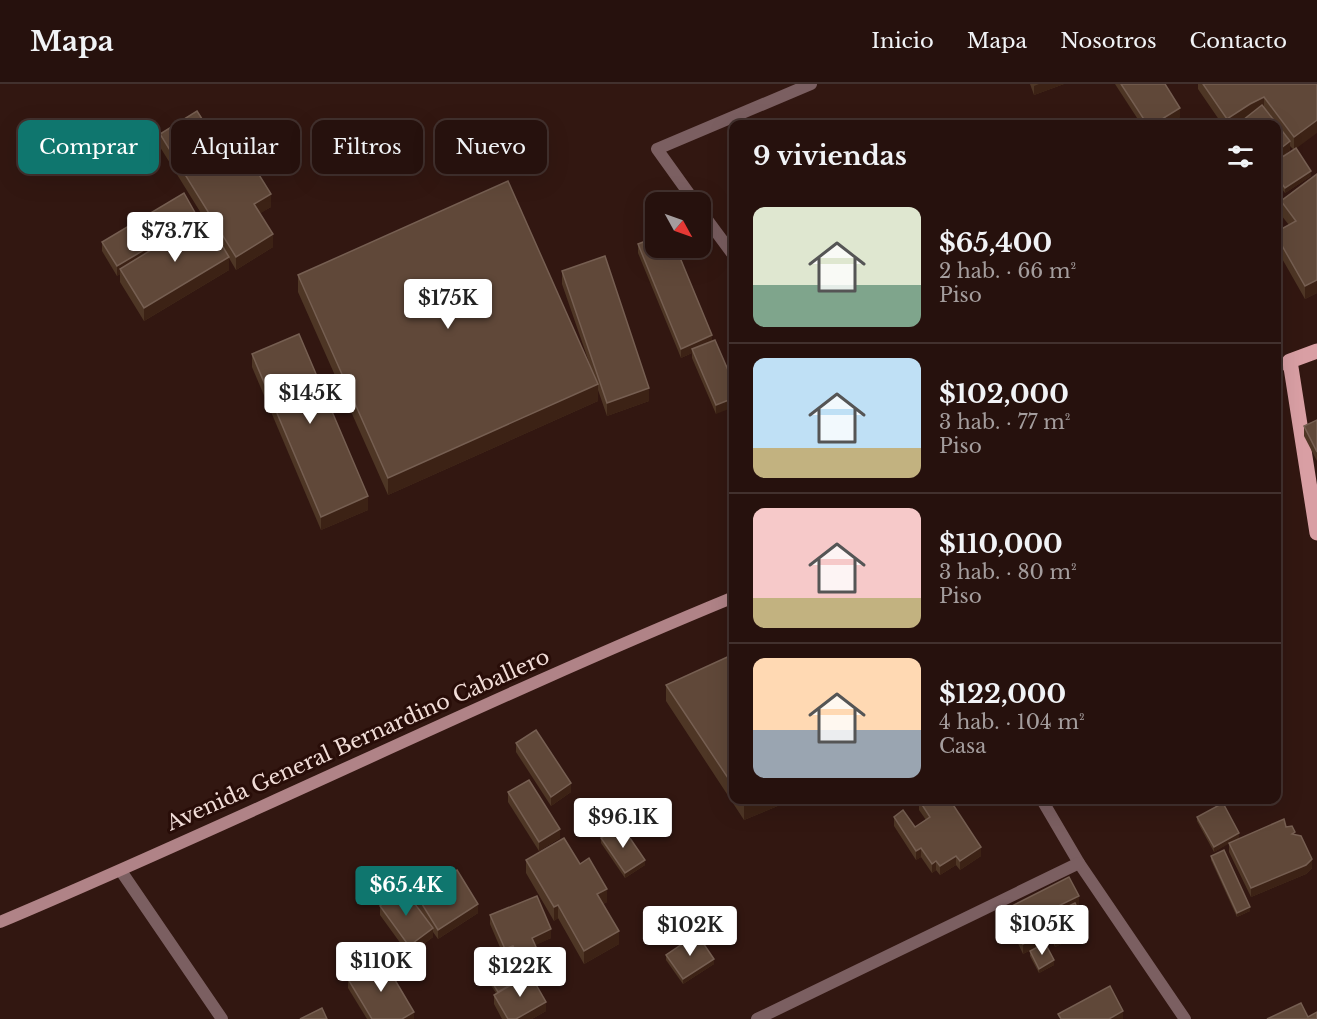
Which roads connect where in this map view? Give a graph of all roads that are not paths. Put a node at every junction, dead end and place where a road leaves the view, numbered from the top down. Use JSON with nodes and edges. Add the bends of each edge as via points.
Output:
{"nodes":[{"id":1,"x":811,"y":84,"type":"edge"},
{"id":2,"x":688,"y":192,"type":"edge"},
{"id":3,"x":711,"y":225,"type":"edge"},
{"id":4,"x":729,"y":249,"type":"edge"},
{"id":5,"x":1317,"y":351,"type":"edge"},
{"id":6,"x":1283,"y":364,"type":"edge"},
{"id":7,"x":1317,"y":533,"type":"edge"},
{"id":8,"x":729,"y":599,"type":"edge"},
{"id":9,"x":1043,"y":804,"type":"edge"},
{"id":10,"x":1079,"y":863,"type":"junction"},
{"id":11,"x":121,"y":871,"type":"junction"},
{"id":12,"x":0,"y":922,"type":"edge"},
{"id":13,"x":222,"y":1019,"type":"edge"},
{"id":14,"x":757,"y":1019,"type":"edge"},
{"id":15,"x":1185,"y":1019,"type":"edge"}],
"edges":[{"from":1,"to":2,"type":"street","via":[[657,149]]},
{"from":3,"to":4,"type":"street"},
{"from":5,"to":6,"type":"main road"},
{"from":6,"to":7,"type":"main road"},
{"from":8,"to":11,"type":"main road","name":"Avenida General Bernardino Caballero","via":[[616,646]]},
{"from":9,"to":10,"type":"street"},
{"from":10,"to":14,"type":"street"},
{"from":10,"to":15,"type":"street"},
{"from":11,"to":12,"type":"main road","name":"Avenida General Bernardino Caballero"},
{"from":11,"to":13,"type":"street"}]}
